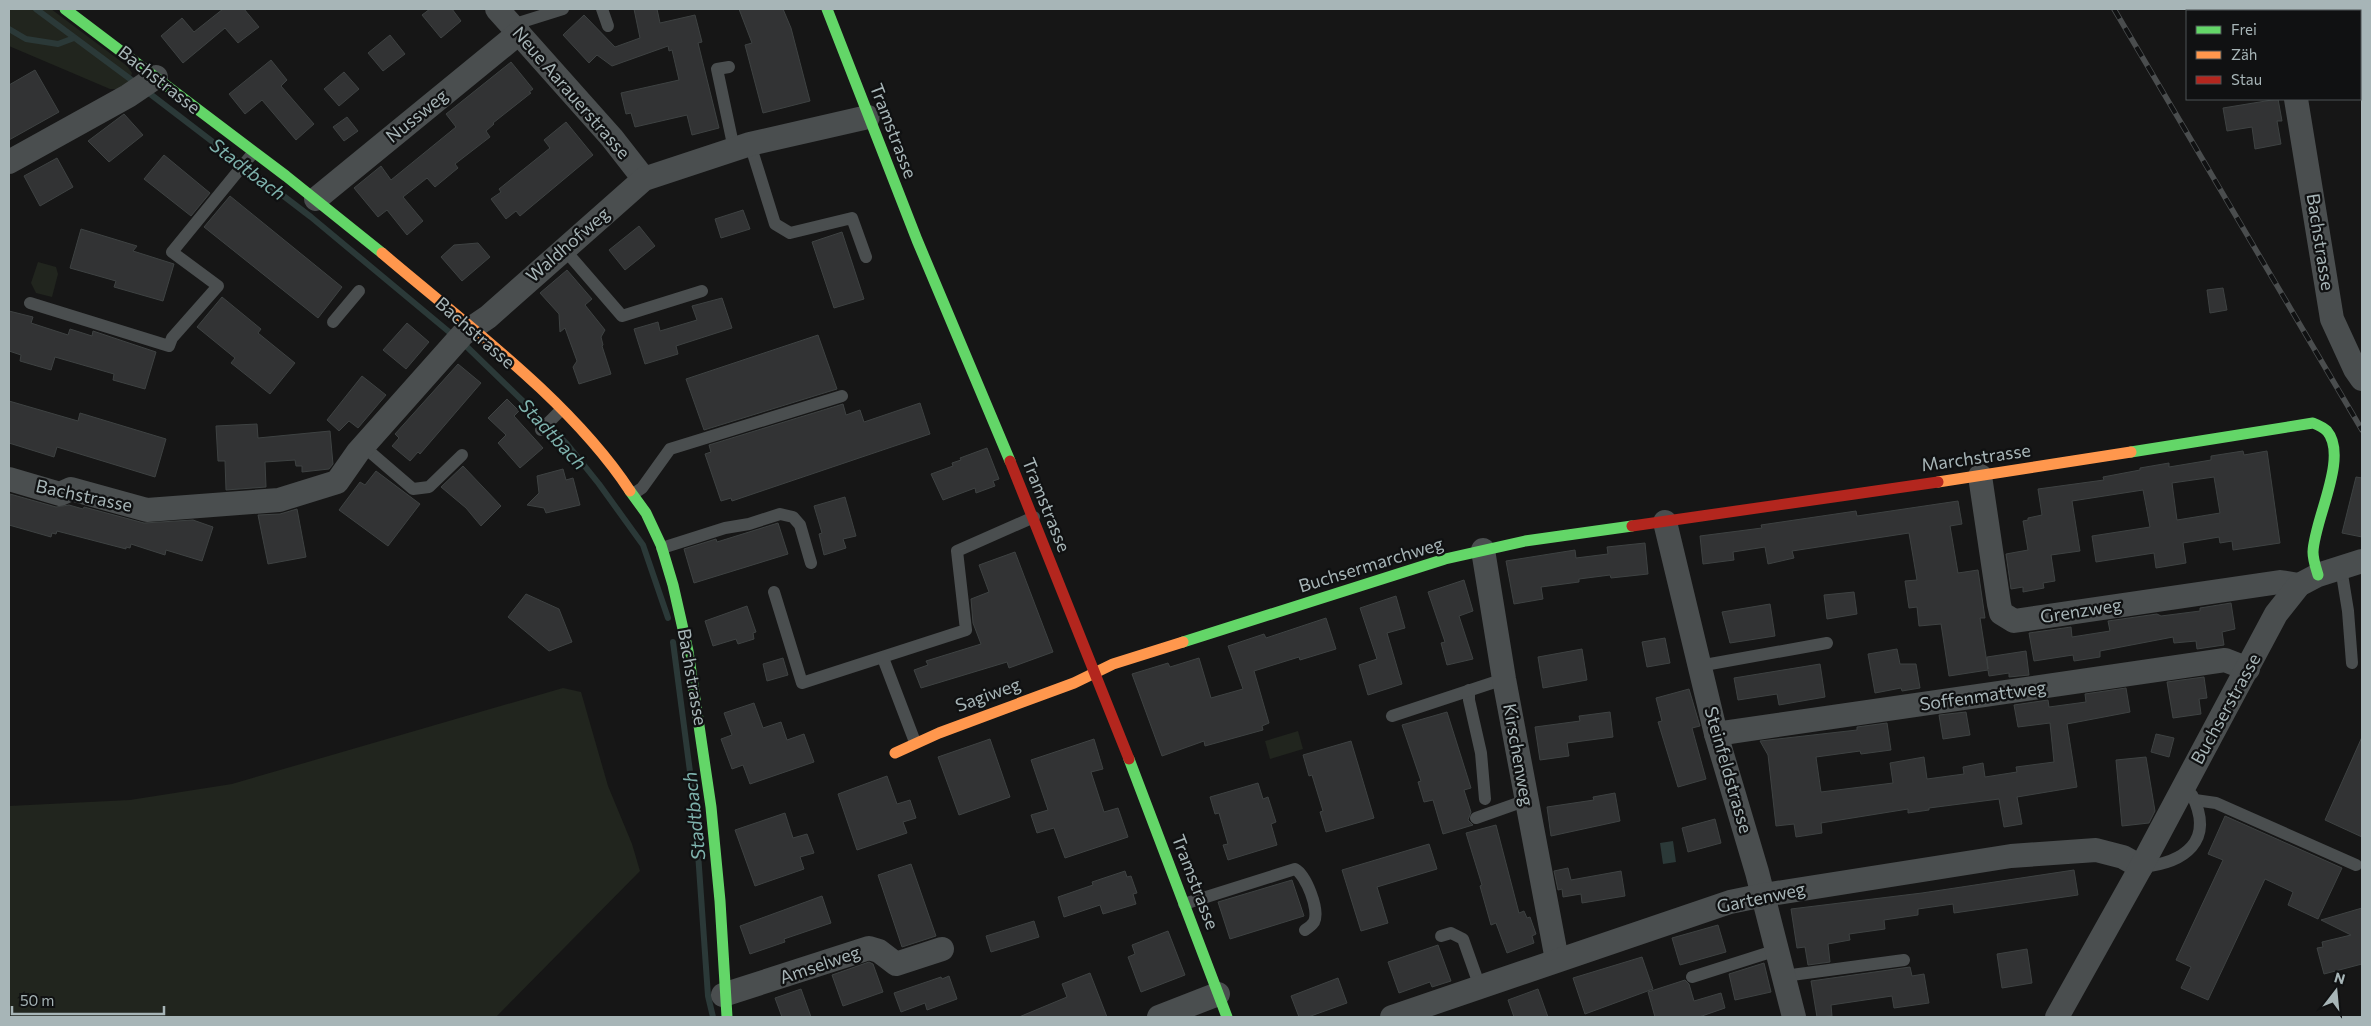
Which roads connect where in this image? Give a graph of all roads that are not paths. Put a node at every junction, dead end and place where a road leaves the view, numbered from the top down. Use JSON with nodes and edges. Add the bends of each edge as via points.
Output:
{"nodes":[{"id":1,"x":65,"y":9,"type":"edge"},
{"id":2,"x":563,"y":9,"type":"edge"},
{"id":3,"x":602,"y":9,"type":"edge"},
{"id":4,"x":827,"y":9,"type":"edge"},
{"id":5,"x":509,"y":22,"type":"edge"},
{"id":6,"x":608,"y":26,"type":"dead end"},
{"id":7,"x":729,"y":67,"type":"dead end"},
{"id":8,"x":156,"y":77,"type":"junction"},
{"id":9,"x":2296,"y":100,"type":"edge"},
{"id":10,"x":868,"y":117,"type":"junction"},
{"id":11,"x":742,"y":147,"type":"junction"},
{"id":12,"x":251,"y":155,"type":"junction"},
{"id":13,"x":9,"y":162,"type":"edge"},
{"id":14,"x":644,"y":179,"type":"junction"},
{"id":15,"x":316,"y":199,"type":"junction"},
{"id":16,"x":564,"y":249,"type":"junction"},
{"id":17,"x":866,"y":257,"type":"dead end"},
{"id":18,"x":359,"y":292,"type":"dead end"},
{"id":19,"x":702,"y":292,"type":"dead end"},
{"id":20,"x":30,"y":303,"type":"dead end"},
{"id":21,"x":333,"y":322,"type":"dead end"},
{"id":22,"x":463,"y":335,"type":"junction"},
{"id":23,"x":2362,"y":379,"type":"edge"},
{"id":24,"x":842,"y":396,"type":"dead end"},
{"id":25,"x":562,"y":410,"type":"junction"},
{"id":26,"x":541,"y":430,"type":"dead end"},
{"id":27,"x":364,"y":446,"type":"junction"},
{"id":28,"x":462,"y":455,"type":"dead end"},
{"id":29,"x":1980,"y":476,"type":"junction"},
{"id":30,"x":9,"y":479,"type":"edge"},
{"id":31,"x":337,"y":482,"type":"joint"},
{"id":32,"x":633,"y":494,"type":"junction"},
{"id":33,"x":1034,"y":517,"type":"junction"},
{"id":34,"x":1665,"y":522,"type":"junction"},
{"id":35,"x":662,"y":548,"type":"junction"},
{"id":36,"x":1483,"y":550,"type":"junction"},
{"id":37,"x":811,"y":563,"type":"dead end"},
{"id":38,"x":2352,"y":565,"type":"edge"},
{"id":39,"x":2309,"y":580,"type":"junction"},
{"id":40,"x":774,"y":592,"type":"dead end"},
{"id":41,"x":1828,"y":643,"type":"dead end"},
{"id":42,"x":883,"y":658,"type":"junction"},
{"id":43,"x":2352,"y":663,"type":"dead end"},
{"id":44,"x":1699,"y":666,"type":"junction"},
{"id":45,"x":2248,"y":669,"type":"junction"},
{"id":46,"x":1095,"y":671,"type":"junction"},
{"id":47,"x":1504,"y":679,"type":"junction"},
{"id":48,"x":1469,"y":690,"type":"junction"},
{"id":49,"x":1392,"y":716,"type":"dead end"},
{"id":50,"x":1716,"y":734,"type":"junction"},
{"id":51,"x":914,"y":742,"type":"junction"},
{"id":52,"x":895,"y":753,"type":"dead end"},
{"id":53,"x":2190,"y":791,"type":"junction"},
{"id":54,"x":1485,"y":800,"type":"dead end"},
{"id":55,"x":1527,"y":800,"type":"junction"},
{"id":56,"x":1476,"y":818,"type":"dead end"},
{"id":57,"x":2356,"y":865,"type":"dead end"},
{"id":58,"x":2141,"y":867,"type":"junction"},
{"id":59,"x":1764,"y":895,"type":"junction"},
{"id":60,"x":1184,"y":904,"type":"junction"},
{"id":61,"x":1306,"y":930,"type":"dead end"},
{"id":62,"x":1441,"y":936,"type":"dead end"},
{"id":63,"x":942,"y":949,"type":"dead end"},
{"id":64,"x":1777,"y":950,"type":"junction"},
{"id":65,"x":1557,"y":960,"type":"junction"},
{"id":66,"x":1904,"y":960,"type":"dead end"},
{"id":67,"x":1784,"y":976,"type":"junction"},
{"id":68,"x":1692,"y":977,"type":"dead end"},
{"id":69,"x":1480,"y":987,"type":"junction"},
{"id":70,"x":1218,"y":994,"type":"junction"},
{"id":71,"x":725,"y":1006,"type":"edge"},
{"id":72,"x":1159,"y":1017,"type":"edge"},
{"id":73,"x":1227,"y":1017,"type":"edge"},
{"id":74,"x":1392,"y":1017,"type":"edge"},
{"id":75,"x":1794,"y":1017,"type":"edge"},
{"id":76,"x":2057,"y":1017,"type":"edge"}],
"edges":[{"from":1,"to":8,"type":"street","name":"Bachstrasse"},
{"from":2,"to":5,"type":"lane"},
{"from":3,"to":6,"type":"lane"},
{"from":4,"to":10,"type":"street","name":"Tramstrasse"},
{"from":5,"to":14,"type":"street","name":"Neue Aarauerstrasse"},
{"from":5,"to":15,"type":"street","name":"Nussweg"},
{"from":7,"to":11,"type":"lane","via":[[717,69]]},
{"from":8,"to":12,"type":"street","name":"Bachstrasse"},
{"from":8,"to":13,"type":"street"},
{"from":9,"to":23,"type":"street","name":"Bachstrasse","via":[[2332,319]]},
{"from":10,"to":11,"type":"street","name":"Waldhofweg"},
{"from":10,"to":33,"type":"street","name":"Tramstrasse"},
{"from":11,"to":14,"type":"street","name":"Waldhofweg"},
{"from":11,"to":17,"type":"lane","via":[[775,224],[790,233],[852,218]]},
{"from":12,"to":15,"type":"street","name":"Bachstrasse"},
{"from":12,"to":20,"type":"lane","via":[[172,252],[218,286],[172,338],[169,346]]},
{"from":14,"to":16,"type":"street","name":"Waldhofweg"},
{"from":15,"to":22,"type":"street","name":"Bachstrasse"},
{"from":16,"to":19,"type":"lane","via":[[622,316]]},
{"from":16,"to":22,"type":"street","name":"Waldhofweg"},
{"from":18,"to":21,"type":"lane"},
{"from":22,"to":25,"type":"street","name":"Bachstrasse"},
{"from":22,"to":27,"type":"street","name":"Waldhofweg"},
{"from":24,"to":32,"type":"lane","via":[[670,449],[642,488]]},
{"from":25,"to":26,"type":"lane"},
{"from":25,"to":32,"type":"street","name":"Bachstrasse"},
{"from":27,"to":28,"type":"lane","via":[[413,489],[429,487]]},
{"from":27,"to":31,"type":"street","name":"Waldhofweg"},
{"from":29,"to":34,"type":"street","name":"Marchstrasse"},
{"from":29,"to":39,"type":"street","name":"Grenzweg","via":[[2001,613],[2014,621]]},
{"from":29,"to":39,"type":"street","name":"Marchstrasse","via":[[2313,424],[2327,430],[2334,443],[2329,493],[2316,532]]},
{"from":30,"to":31,"type":"street","name":"Bachstrasse","via":[[60,494],[71,490],[147,510],[279,500]]},
{"from":32,"to":35,"type":"street","name":"Bachstrasse"},
{"from":33,"to":42,"type":"lane","via":[[956,551],[966,630]]},
{"from":33,"to":46,"type":"street","name":"Tramstrasse"},
{"from":34,"to":36,"type":"street","name":"Buchsermarchweg"},
{"from":34,"to":44,"type":"street","name":"Steinfeldstrasse"},
{"from":35,"to":37,"type":"lane","via":[[780,514],[792,517],[800,525]]},
{"from":35,"to":71,"type":"street","name":"Bachstrasse","via":[[677,598],[699,708],[720,905]]},
{"from":36,"to":46,"type":"street","name":"Buchsermarchweg","via":[[1436,562]]},
{"from":36,"to":47,"type":"street","name":"Kirschenweg"},
{"from":38,"to":39,"type":"street","name":"Grenzweg"},
{"from":38,"to":43,"type":"lane","via":[[2348,611]]},
{"from":39,"to":45,"type":"street","name":"Buchserstrasse","via":[[2276,614]]},
{"from":40,"to":42,"type":"lane","via":[[802,683]]},
{"from":41,"to":44,"type":"lane"},
{"from":42,"to":51,"type":"lane"},
{"from":44,"to":50,"type":"street","name":"Steinfeldstrasse"},
{"from":45,"to":50,"type":"street","name":"Soffenmattweg","via":[[2225,660]]},
{"from":45,"to":53,"type":"street","name":"Buchserstrasse"},
{"from":46,"to":51,"type":"street","name":"Sagiweg","via":[[1075,682]]},
{"from":46,"to":60,"type":"street","name":"Tramstrasse"},
{"from":47,"to":48,"type":"lane"},
{"from":47,"to":55,"type":"street","name":"Kirschenweg"},
{"from":48,"to":49,"type":"lane"},
{"from":48,"to":54,"type":"lane","via":[[1482,753]]},
{"from":50,"to":59,"type":"street","name":"Steinfeldstrasse"},
{"from":51,"to":52,"type":"street","name":"Sagiweg"},
{"from":53,"to":57,"type":"lane"},
{"from":53,"to":58,"type":"street","name":"Buchserstrasse"},
{"from":53,"to":58,"type":"lane","via":[[2201,818],[2200,833],[2195,843],[2180,857],[2161,865]]},
{"from":55,"to":56,"type":"lane"},
{"from":55,"to":65,"type":"street","name":"Kirschenweg"},
{"from":58,"to":59,"type":"street","name":"Gartenweg","via":[[2123,857],[2096,850],[2011,856]]},
{"from":58,"to":76,"type":"street","name":"Buchserstrasse"},
{"from":59,"to":64,"type":"street","name":"Steinfeldstrasse"},
{"from":59,"to":65,"type":"street","name":"Gartenweg","via":[[1730,902]]},
{"from":60,"to":61,"type":"lane","via":[[1295,869],[1305,879],[1316,911],[1314,923]]},
{"from":60,"to":70,"type":"street","name":"Tramstrasse"},
{"from":62,"to":69,"type":"lane","via":[[1451,933],[1463,939]]},
{"from":63,"to":71,"type":"street","name":"Amselweg","via":[[896,964],[880,951],[869,948]]},
{"from":64,"to":67,"type":"street","name":"Steinfeldstrasse"},
{"from":64,"to":68,"type":"lane"},
{"from":65,"to":69,"type":"street","name":"Gartenweg"},
{"from":66,"to":67,"type":"lane"},
{"from":67,"to":75,"type":"street","name":"Steinfeldstrasse"},
{"from":69,"to":74,"type":"street","name":"Gartenweg"},
{"from":70,"to":72,"type":"street"},
{"from":70,"to":73,"type":"street","name":"Tramstrasse"}]}
